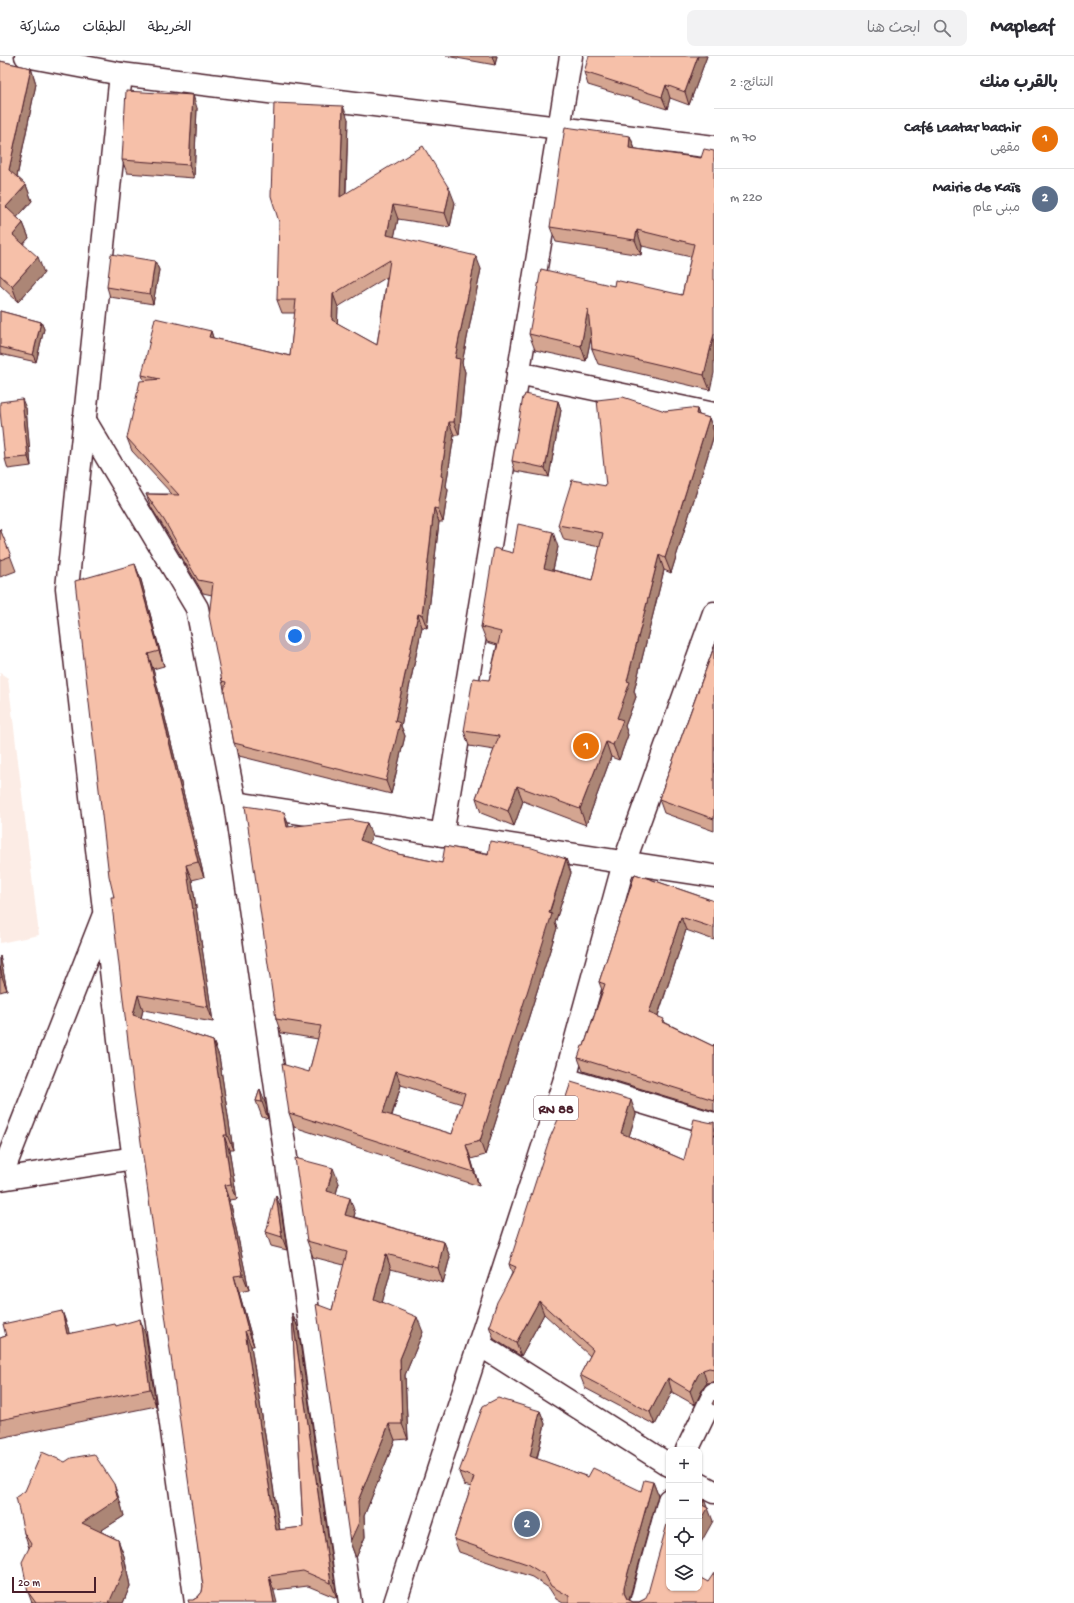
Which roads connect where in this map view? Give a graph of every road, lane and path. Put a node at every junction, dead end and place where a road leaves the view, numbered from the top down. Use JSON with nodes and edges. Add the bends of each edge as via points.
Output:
{"nodes":[{"id":1,"x":26,"y":56,"type":"edge"},
{"id":2,"x":571,"y":56,"type":"edge"},
{"id":3,"x":121,"y":74,"type":"junction"},
{"id":4,"x":558,"y":128,"type":"junction"},
{"id":5,"x":714,"y":147,"type":"edge"},
{"id":6,"x":518,"y":373,"type":"junction"},
{"id":7,"x":714,"y":414,"type":"edge"},
{"id":8,"x":84,"y":419,"type":"junction"},
{"id":9,"x":714,"y":613,"type":"edge"},
{"id":10,"x":235,"y":803,"type":"junction"},
{"id":11,"x":442,"y":835,"type":"junction"},
{"id":12,"x":624,"y":863,"type":"junction"},
{"id":13,"x":714,"y":876,"type":"edge"},
{"id":14,"x":104,"y":914,"type":"junction"},
{"id":15,"x":565,"y":1079,"type":"junction"},
{"id":16,"x":714,"y":1124,"type":"edge"},
{"id":17,"x":134,"y":1158,"type":"junction"},
{"id":18,"x":1,"y":1179,"type":"edge"},
{"id":19,"x":480,"y":1345,"type":"junction"},
{"id":20,"x":714,"y":1394,"type":"edge"},
{"id":21,"x":688,"y":1447,"type":"edge"},
{"id":22,"x":666,"y":1464,"type":"edge"},
{"id":23,"x":702,"y":1486,"type":"edge"},
{"id":24,"x":714,"y":1492,"type":"edge"},
{"id":25,"x":666,"y":1511,"type":"edge"},
{"id":26,"x":196,"y":1603,"type":"edge"},
{"id":27,"x":350,"y":1603,"type":"edge"},
{"id":28,"x":395,"y":1603,"type":"edge"},
{"id":29,"x":641,"y":1603,"type":"edge"}],
"edges":[{"from":1,"to":3,"type":"street"},
{"from":2,"to":4,"type":"street"},
{"from":3,"to":4,"type":"street"},
{"from":3,"to":8,"type":"street"},
{"from":4,"to":5,"type":"street"},
{"from":4,"to":6,"type":"street"},
{"from":6,"to":7,"type":"street"},
{"from":6,"to":11,"type":"street"},
{"from":8,"to":10,"type":"street","via":[[197,608]]},
{"from":8,"to":14,"type":"street","via":[[67,588]]},
{"from":9,"to":12,"type":"street","number":"RN 88"},
{"from":10,"to":11,"type":"street"},
{"from":10,"to":27,"type":"street"},
{"from":11,"to":12,"type":"street"},
{"from":12,"to":13,"type":"street"},
{"from":12,"to":15,"type":"street","number":"RN 88"},
{"from":14,"to":17,"type":"street"},
{"from":14,"to":18,"type":"street"},
{"from":15,"to":16,"type":"street"},
{"from":15,"to":19,"type":"street","number":"RN 88"},
{"from":17,"to":18,"type":"street"},
{"from":17,"to":26,"type":"street"},
{"from":19,"to":22,"type":"street"},
{"from":19,"to":28,"type":"street","number":"RN 88"},
{"from":20,"to":21,"type":"street"},
{"from":23,"to":24,"type":"street"},
{"from":25,"to":29,"type":"street"}]}
